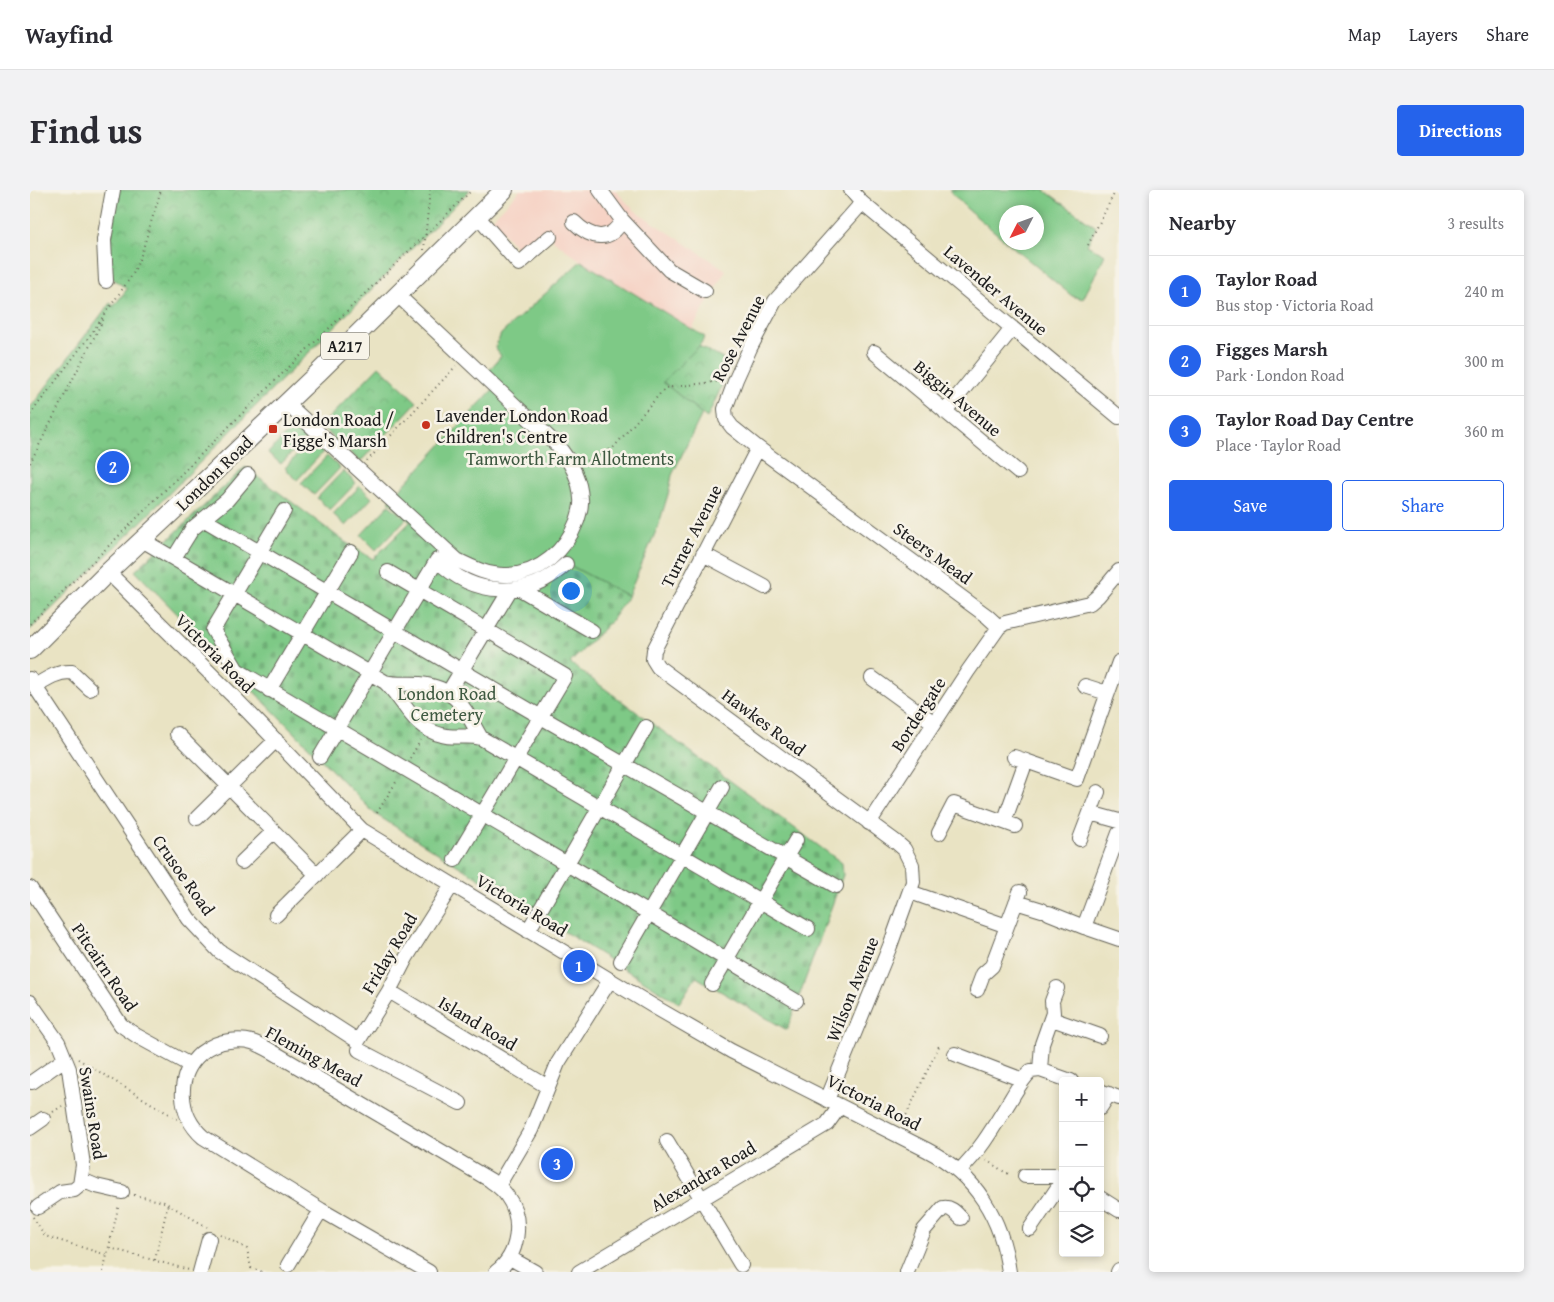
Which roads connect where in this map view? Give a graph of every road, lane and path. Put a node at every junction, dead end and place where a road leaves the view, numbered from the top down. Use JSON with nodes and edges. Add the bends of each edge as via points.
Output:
{"nodes":[{"id":1,"x":113,"y":190,"type":"edge"},
{"id":2,"x":161,"y":190,"type":"edge"},
{"id":3,"x":430,"y":190,"type":"edge"},
{"id":4,"x":472,"y":190,"type":"edge"},
{"id":5,"x":504,"y":190,"type":"edge"},
{"id":6,"x":600,"y":190,"type":"edge"},
{"id":7,"x":851,"y":190,"type":"edge"},
{"id":8,"x":1115,"y":192,"type":"dead end"},
{"id":9,"x":862,"y":203,"type":"junction"},
{"id":10,"x":477,"y":216,"type":"junction"},
{"id":11,"x":622,"y":220,"type":"junction"},
{"id":12,"x":574,"y":222,"type":"dead end"},
{"id":13,"x":425,"y":236,"type":"junction"},
{"id":14,"x":550,"y":237,"type":"dead end"},
{"id":15,"x":1088,"y":245,"type":"dead end"},
{"id":16,"x":424,"y":252,"type":"dead end"},
{"id":17,"x":106,"y":281,"type":"dead end"},
{"id":18,"x":704,"y":291,"type":"dead end"},
{"id":19,"x":399,"y":293,"type":"junction"},
{"id":20,"x":108,"y":311,"type":"junction"},
{"id":21,"x":1012,"y":329,"type":"junction"},
{"id":22,"x":874,"y":352,"type":"dead end"},
{"id":23,"x":462,"y":360,"type":"dead end"},
{"id":24,"x":736,"y":379,"type":"junction"},
{"id":25,"x":286,"y":403,"type":"junction"},
{"id":26,"x":945,"y":412,"type":"junction"},
{"id":27,"x":30,"y":415,"type":"edge"},
{"id":28,"x":1119,"y":417,"type":"edge"},
{"id":29,"x":732,"y":427,"type":"joint"},
{"id":30,"x":758,"y":448,"type":"junction"},
{"id":31,"x":367,"y":460,"type":"dead end"},
{"id":32,"x":30,"y":463,"type":"edge"},
{"id":33,"x":573,"y":467,"type":"junction"},
{"id":34,"x":1018,"y":472,"type":"dead end"},
{"id":35,"x":248,"y":475,"type":"dead end"},
{"id":36,"x":284,"y":511,"type":"dead end"},
{"id":37,"x":203,"y":519,"type":"junction"},
{"id":38,"x":142,"y":540,"type":"junction"},
{"id":39,"x":351,"y":552,"type":"dead end"},
{"id":40,"x":260,"y":553,"type":"junction"},
{"id":41,"x":703,"y":554,"type":"junction"},
{"id":42,"x":174,"y":558,"type":"junction"},
{"id":43,"x":566,"y":564,"type":"dead end"},
{"id":44,"x":108,"y":572,"type":"junction"},
{"id":45,"x":388,"y":572,"type":"dead end"},
{"id":46,"x":1118,"y":576,"type":"edge"},
{"id":47,"x":765,"y":587,"type":"dead end"},
{"id":48,"x":515,"y":589,"type":"junction"},
{"id":49,"x":419,"y":590,"type":"junction"},
{"id":50,"x":327,"y":592,"type":"junction"},
{"id":51,"x":235,"y":594,"type":"junction"},
{"id":52,"x":30,"y":624,"type":"edge"},
{"id":53,"x":998,"y":627,"type":"junction"},
{"id":54,"x":486,"y":630,"type":"junction"},
{"id":55,"x":592,"y":631,"type":"dead end"},
{"id":56,"x":395,"y":632,"type":"junction"},
{"id":57,"x":302,"y":633,"type":"junction"},
{"id":58,"x":658,"y":642,"type":"joint"},
{"id":59,"x":30,"y":650,"type":"edge"},
{"id":60,"x":1119,"y":662,"type":"edge"},
{"id":61,"x":462,"y":671,"type":"junction"},
{"id":62,"x":370,"y":673,"type":"junction"},
{"id":63,"x":872,"y":678,"type":"dead end"},
{"id":64,"x":385,"y":682,"type":"junction"},
{"id":65,"x":32,"y":683,"type":"edge"},
{"id":66,"x":1085,"y":686,"type":"dead end"},
{"id":67,"x":90,"y":689,"type":"dead end"},
{"id":68,"x":269,"y":690,"type":"junction"},
{"id":69,"x":448,"y":693,"type":"junction"},
{"id":70,"x":1107,"y":693,"type":"junction"},
{"id":71,"x":541,"y":717,"type":"junction"},
{"id":72,"x":934,"y":723,"type":"junction"},
{"id":73,"x":646,"y":728,"type":"dead end"},
{"id":74,"x":337,"y":729,"type":"junction"},
{"id":75,"x":177,"y":734,"type":"dead end"},
{"id":76,"x":481,"y":738,"type":"junction"},
{"id":77,"x":276,"y":740,"type":"junction"},
{"id":78,"x":320,"y":757,"type":"dead end"},
{"id":79,"x":516,"y":758,"type":"junction"},
{"id":80,"x":625,"y":764,"type":"junction"},
{"id":81,"x":229,"y":786,"type":"junction"},
{"id":82,"x":722,"y":786,"type":"dead end"},
{"id":83,"x":1098,"y":792,"type":"dead end"},
{"id":84,"x":600,"y":808,"type":"junction"},
{"id":85,"x":708,"y":812,"type":"junction"},
{"id":86,"x":1090,"y":812,"type":"junction"},
{"id":87,"x":482,"y":814,"type":"junction"},
{"id":88,"x":196,"y":818,"type":"dead end"},
{"id":89,"x":1119,"y":821,"type":"edge"},
{"id":90,"x":869,"y":822,"type":"junction"},
{"id":91,"x":362,"y":830,"type":"junction"},
{"id":92,"x":274,"y":832,"type":"junction"},
{"id":93,"x":940,"y":833,"type":"dead end"},
{"id":94,"x":1118,"y":836,"type":"edge"},
{"id":95,"x":1080,"y":839,"type":"dead end"},
{"id":96,"x":796,"y":840,"type":"dead end"},
{"id":97,"x":682,"y":856,"type":"junction"},
{"id":98,"x":786,"y":858,"type":"junction"},
{"id":99,"x":455,"y":860,"type":"dead end"},
{"id":100,"x":242,"y":862,"type":"dead end"},
{"id":101,"x":567,"y":864,"type":"junction"},
{"id":102,"x":317,"y":875,"type":"junction"},
{"id":103,"x":452,"y":885,"type":"junction"},
{"id":104,"x":836,"y":886,"type":"dead end"},
{"id":105,"x":30,"y":888,"type":"edge"},
{"id":106,"x":910,"y":892,"type":"junction"},
{"id":107,"x":760,"y":902,"type":"junction"},
{"id":108,"x":648,"y":913,"type":"junction"},
{"id":109,"x":276,"y":915,"type":"dead end"},
{"id":110,"x":1007,"y":926,"type":"junction"},
{"id":111,"x":1084,"y":927,"type":"junction"},
{"id":112,"x":808,"y":929,"type":"dead end"},
{"id":113,"x":528,"y":931,"type":"junction"},
{"id":114,"x":1119,"y":939,"type":"edge"},
{"id":115,"x":727,"y":960,"type":"junction"},
{"id":116,"x":621,"y":961,"type":"dead end"},
{"id":117,"x":610,"y":980,"type":"junction"},
{"id":118,"x":712,"y":984,"type":"dead end"},
{"id":119,"x":1057,"y":988,"type":"dead end"},
{"id":120,"x":977,"y":990,"type":"dead end"},
{"id":121,"x":389,"y":991,"type":"junction"},
{"id":122,"x":30,"y":1002,"type":"edge"},
{"id":123,"x":796,"y":1002,"type":"dead end"},
{"id":124,"x":1052,"y":1019,"type":"junction"},
{"id":125,"x":1100,"y":1036,"type":"dead end"},
{"id":126,"x":359,"y":1045,"type":"junction"},
{"id":127,"x":939,"y":1046,"type":"dead end"},
{"id":128,"x":63,"y":1054,"type":"junction"},
{"id":129,"x":955,"y":1054,"type":"dead end"},
{"id":130,"x":190,"y":1065,"type":"junction"},
{"id":131,"x":1040,"y":1070,"type":"junction"},
{"id":132,"x":1060,"y":1077,"type":"edge"},
{"id":133,"x":1023,"y":1080,"type":"junction"},
{"id":134,"x":32,"y":1082,"type":"dead end"},
{"id":135,"x":548,"y":1086,"type":"junction"},
{"id":136,"x":74,"y":1097,"type":"junction"},
{"id":137,"x":460,"y":1103,"type":"dead end"},
{"id":138,"x":833,"y":1103,"type":"junction"},
{"id":139,"x":43,"y":1119,"type":"joint"},
{"id":140,"x":191,"y":1123,"type":"junction"},
{"id":141,"x":30,"y":1128,"type":"edge"},
{"id":142,"x":897,"y":1135,"type":"junction"},
{"id":143,"x":667,"y":1141,"type":"dead end"},
{"id":144,"x":981,"y":1156,"type":"dead end"},
{"id":145,"x":959,"y":1171,"type":"junction"},
{"id":146,"x":1025,"y":1176,"type":"joint"},
{"id":147,"x":1059,"y":1178,"type":"edge"},
{"id":148,"x":82,"y":1180,"type":"junction"},
{"id":149,"x":1059,"y":1184,"type":"edge"},
{"id":150,"x":498,"y":1186,"type":"junction"},
{"id":151,"x":122,"y":1192,"type":"junction"},
{"id":152,"x":702,"y":1199,"type":"junction"},
{"id":153,"x":1104,"y":1201,"type":"edge"},
{"id":154,"x":168,"y":1204,"type":"junction"},
{"id":155,"x":34,"y":1210,"type":"edge"},
{"id":156,"x":321,"y":1210,"type":"junction"},
{"id":157,"x":1119,"y":1210,"type":"edge"},
{"id":158,"x":961,"y":1218,"type":"dead end"},
{"id":159,"x":1030,"y":1229,"type":"dead end"},
{"id":160,"x":211,"y":1233,"type":"junction"},
{"id":161,"x":109,"y":1248,"type":"junction"},
{"id":162,"x":107,"y":1255,"type":"junction"},
{"id":163,"x":510,"y":1258,"type":"junction"},
{"id":164,"x":155,"y":1261,"type":"junction"},
{"id":165,"x":288,"y":1265,"type":"dead end"},
{"id":166,"x":741,"y":1265,"type":"dead end"},
{"id":167,"x":251,"y":1268,"type":"junction"},
{"id":168,"x":103,"y":1272,"type":"edge"},
{"id":169,"x":194,"y":1272,"type":"edge"},
{"id":170,"x":200,"y":1272,"type":"edge"},
{"id":171,"x":250,"y":1272,"type":"edge"},
{"id":172,"x":263,"y":1272,"type":"edge"},
{"id":173,"x":429,"y":1272,"type":"edge"},
{"id":174,"x":496,"y":1272,"type":"edge"},
{"id":175,"x":535,"y":1272,"type":"edge"},
{"id":176,"x":579,"y":1272,"type":"edge"},
{"id":177,"x":907,"y":1272,"type":"edge"},
{"id":178,"x":1009,"y":1272,"type":"edge"}],
"edges":[{"from":1,"to":17,"type":"street","via":[[104,240]]},
{"from":2,"to":20,"type":"path","via":[[142,255],[124,290]]},
{"from":3,"to":13,"type":"path"},
{"from":4,"to":13,"type":"path"},
{"from":5,"to":10,"type":"main road","name":"London Road","number":"A217"},
{"from":6,"to":11,"type":"street"},
{"from":7,"to":9,"type":"street","name":"Lavender Avenue"},
{"from":8,"to":15,"type":"path"},
{"from":9,"to":21,"type":"street","name":"Lavender Avenue"},
{"from":9,"to":24,"type":"street","name":"Rose Avenue","via":[[775,301]]},
{"from":10,"to":14,"type":"street","via":[[519,264]]},
{"from":10,"to":19,"type":"main road","name":"London Road","number":"A217"},
{"from":11,"to":12,"type":"street","via":[[609,234],[599,237],[582,230]]},
{"from":11,"to":18,"type":"street","via":[[669,270]]},
{"from":13,"to":16,"type":"path"},
{"from":13,"to":52,"type":"path"},
{"from":19,"to":25,"type":"main road","name":"London Road","number":"A217"},
{"from":19,"to":33,"type":"street","via":[[556,444]]},
{"from":20,"to":27,"type":"path"},
{"from":20,"to":32,"type":"path"},
{"from":21,"to":26,"type":"street"},
{"from":21,"to":28,"type":"street","name":"Lavender Avenue"},
{"from":22,"to":26,"type":"street","name":"Biggin Avenue"},
{"from":23,"to":31,"type":"path"},
{"from":24,"to":29,"type":"street","name":"Rose Avenue","via":[[725,409],[726,419]]},
{"from":24,"to":33,"type":"path","via":[[664,388],[613,448]]},
{"from":25,"to":33,"type":"street","via":[[457,560],[483,572],[508,575],[529,571],[547,562],[566,543],[580,513],[579,484]]},
{"from":25,"to":38,"type":"main road","name":"London Road","number":"A217"},
{"from":26,"to":34,"type":"street","name":"Biggin Avenue"},
{"from":29,"to":30,"type":"street","name":"Steers Mead"},
{"from":30,"to":41,"type":"street","name":"Turner Avenue"},
{"from":30,"to":53,"type":"street","name":"Steers Mead"},
{"from":35,"to":37,"type":"street","via":[[227,500]]},
{"from":36,"to":40,"type":"street"},
{"from":37,"to":40,"type":"street"},
{"from":37,"to":42,"type":"street","via":[[192,529]]},
{"from":38,"to":42,"type":"street"},
{"from":38,"to":44,"type":"main road","name":"London Road","number":"A217"},
{"from":39,"to":50,"type":"street"},
{"from":40,"to":50,"type":"street"},
{"from":40,"to":51,"type":"street"},
{"from":41,"to":47,"type":"street"},
{"from":41,"to":58,"type":"street","name":"Turner Avenue"},
{"from":42,"to":51,"type":"street"},
{"from":43,"to":48,"type":"street","via":[[548,578]]},
{"from":44,"to":59,"type":"main road","name":"London Road","number":"A217"},
{"from":44,"to":77,"type":"street","name":"Victoria Road"},
{"from":45,"to":49,"type":"street"},
{"from":46,"to":53,"type":"street","via":[[1090,603]]},
{"from":48,"to":49,"type":"street","via":[[494,590],[468,583],[437,560]]},
{"from":48,"to":54,"type":"street"},
{"from":48,"to":55,"type":"street"},
{"from":49,"to":54,"type":"street"},
{"from":49,"to":56,"type":"street"},
{"from":50,"to":56,"type":"street"},
{"from":50,"to":57,"type":"street"},
{"from":51,"to":57,"type":"street"},
{"from":51,"to":68,"type":"street","via":[[213,630],[237,670]]},
{"from":53,"to":72,"type":"street","name":"Bordergate"},
{"from":54,"to":61,"type":"street"},
{"from":54,"to":71,"type":"street","via":[[565,676]]},
{"from":56,"to":61,"type":"street"},
{"from":56,"to":62,"type":"street"},
{"from":57,"to":62,"type":"street"},
{"from":57,"to":68,"type":"street"},
{"from":58,"to":90,"type":"street","name":"Hawkes Road","via":[[652,655],[658,667]]},
{"from":60,"to":70,"type":"street"},
{"from":61,"to":69,"type":"street"},
{"from":61,"to":71,"type":"street"},
{"from":62,"to":64,"type":"street"},
{"from":62,"to":74,"type":"street"},
{"from":63,"to":72,"type":"street"},
{"from":64,"to":69,"type":"street","via":[[418,684]]},
{"from":64,"to":76,"type":"street","via":[[427,730],[443,736],[474,735]]},
{"from":65,"to":67,"type":"street","via":[[72,672]]},
{"from":65,"to":126,"type":"street","name":"Crusoe Road","via":[[189,919],[207,940]]},
{"from":66,"to":70,"type":"street"},
{"from":68,"to":74,"type":"street"},
{"from":69,"to":76,"type":"street","via":[[464,708]]},
{"from":70,"to":93,"type":"street","via":[[1075,785],[1020,759],[1009,824],[954,804]]},
{"from":71,"to":79,"type":"street"},
{"from":71,"to":80,"type":"street"},
{"from":72,"to":90,"type":"street","name":"Bordergate"},
{"from":73,"to":80,"type":"street"},
{"from":74,"to":78,"type":"street"},
{"from":74,"to":87,"type":"street"},
{"from":75,"to":81,"type":"street"},
{"from":76,"to":79,"type":"street"},
{"from":77,"to":81,"type":"street"},
{"from":77,"to":91,"type":"street","name":"Victoria Road"},
{"from":79,"to":84,"type":"street"},
{"from":79,"to":87,"type":"street"},
{"from":80,"to":84,"type":"street"},
{"from":80,"to":85,"type":"street"},
{"from":81,"to":88,"type":"street"},
{"from":81,"to":92,"type":"street"},
{"from":82,"to":85,"type":"street"},
{"from":83,"to":86,"type":"street"},
{"from":84,"to":97,"type":"street"},
{"from":84,"to":101,"type":"street"},
{"from":85,"to":97,"type":"street"},
{"from":85,"to":98,"type":"street"},
{"from":86,"to":89,"type":"street"},
{"from":86,"to":95,"type":"street"},
{"from":87,"to":99,"type":"street"},
{"from":87,"to":101,"type":"street"},
{"from":90,"to":106,"type":"street","name":"Wilson Avenue","via":[[904,849],[912,864]]},
{"from":91,"to":102,"type":"street"},
{"from":91,"to":103,"type":"street","name":"Victoria Road"},
{"from":92,"to":100,"type":"street"},
{"from":92,"to":102,"type":"street"},
{"from":94,"to":111,"type":"street"},
{"from":96,"to":98,"type":"street"},
{"from":97,"to":107,"type":"street"},
{"from":97,"to":108,"type":"street"},
{"from":98,"to":104,"type":"street"},
{"from":98,"to":107,"type":"street"},
{"from":101,"to":108,"type":"street"},
{"from":101,"to":113,"type":"street"},
{"from":102,"to":109,"type":"street"},
{"from":103,"to":113,"type":"street","name":"Victoria Road"},
{"from":103,"to":121,"type":"street","name":"Friday Road"},
{"from":105,"to":130,"type":"street","name":"Pitcairn Road","via":[[121,1025]]},
{"from":106,"to":110,"type":"street"},
{"from":106,"to":138,"type":"street","name":"Wilson Avenue"},
{"from":107,"to":112,"type":"street"},
{"from":107,"to":115,"type":"street"},
{"from":108,"to":115,"type":"street"},
{"from":108,"to":116,"type":"street"},
{"from":110,"to":111,"type":"street","via":[[1018,897]]},
{"from":110,"to":120,"type":"street","via":[[992,966],[983,974]]},
{"from":111,"to":114,"type":"street"},
{"from":113,"to":117,"type":"street","name":"Victoria Road"},
{"from":115,"to":118,"type":"street"},
{"from":115,"to":123,"type":"street"},
{"from":117,"to":135,"type":"street","via":[[558,1063]]},
{"from":117,"to":138,"type":"street","name":"Victoria Road","via":[[730,1051]]},
{"from":119,"to":124,"type":"street","via":[[1052,1001]]},
{"from":121,"to":126,"type":"street","name":"Friday Road"},
{"from":121,"to":135,"type":"street","name":"Island Road"},
{"from":122,"to":128,"type":"street","name":"Swains Road"},
{"from":124,"to":125,"type":"street"},
{"from":124,"to":131,"type":"street","via":[[1042,1044]]},
{"from":126,"to":137,"type":"street","name":"Crusoe Road"},
{"from":127,"to":142,"type":"path"},
{"from":128,"to":134,"type":"street"},
{"from":128,"to":136,"type":"street","name":"Swains Road"},
{"from":128,"to":140,"type":"path","via":[[175,1118]]},
{"from":129,"to":133,"type":"street"},
{"from":130,"to":140,"type":"street","name":"Fleming Mead","via":[[182,1093],[184,1109]]},
{"from":130,"to":150,"type":"street","name":"Fleming Mead","via":[[216,1044],[236,1040],[253,1042]]},
{"from":131,"to":132,"type":"street"},
{"from":131,"to":133,"type":"street","via":[[1030,1071]]},
{"from":133,"to":145,"type":"street","via":[[990,1135]]},
{"from":135,"to":150,"type":"street","via":[[531,1130]]},
{"from":136,"to":139,"type":"path"},
{"from":136,"to":148,"type":"street","name":"Swains Road"},
{"from":138,"to":142,"type":"street","name":"Victoria Road"},
{"from":138,"to":152,"type":"street","name":"Alexandra Road","via":[[827,1124]]},
{"from":139,"to":141,"type":"street"},
{"from":140,"to":156,"type":"street","name":"Fleming Mead","via":[[205,1139]]},
{"from":142,"to":145,"type":"street","name":"Victoria Road","via":[[939,1156]]},
{"from":143,"to":152,"type":"street"},
{"from":144,"to":146,"type":"path","via":[[1006,1173]]},
{"from":145,"to":178,"type":"street","name":"Victoria Road","via":[[990,1211],[1001,1235]]},
{"from":146,"to":147,"type":"street"},
{"from":148,"to":151,"type":"street","name":"Swains Road"},
{"from":148,"to":155,"type":"street","name":"Swains Road","via":[[74,1190],[60,1192]]},
{"from":149,"to":159,"type":"street"},
{"from":150,"to":163,"type":"street","name":"Fleming Mead","via":[[512,1203],[517,1222]]},
{"from":151,"to":154,"type":"path"},
{"from":151,"to":161,"type":"path"},
{"from":152,"to":166,"type":"street"},
{"from":152,"to":176,"type":"street","name":"Alexandra Road"},
{"from":153,"to":157,"type":"street"},
{"from":154,"to":160,"type":"path"},
{"from":154,"to":164,"type":"path"},
{"from":155,"to":162,"type":"path","via":[[45,1236]]},
{"from":156,"to":165,"type":"street"},
{"from":156,"to":173,"type":"street","name":"Fleming Mead"},
{"from":158,"to":177,"type":"street","via":[[950,1208],[943,1208],[924,1230]]},
{"from":160,"to":167,"type":"path","via":[[247,1250]]},
{"from":160,"to":170,"type":"street"},
{"from":161,"to":162,"type":"path"},
{"from":161,"to":164,"type":"path"},
{"from":162,"to":168,"type":"path"},
{"from":163,"to":174,"type":"street"},
{"from":163,"to":175,"type":"street"},
{"from":164,"to":169,"type":"path"},
{"from":167,"to":171,"type":"path"},
{"from":167,"to":172,"type":"path"}]}
